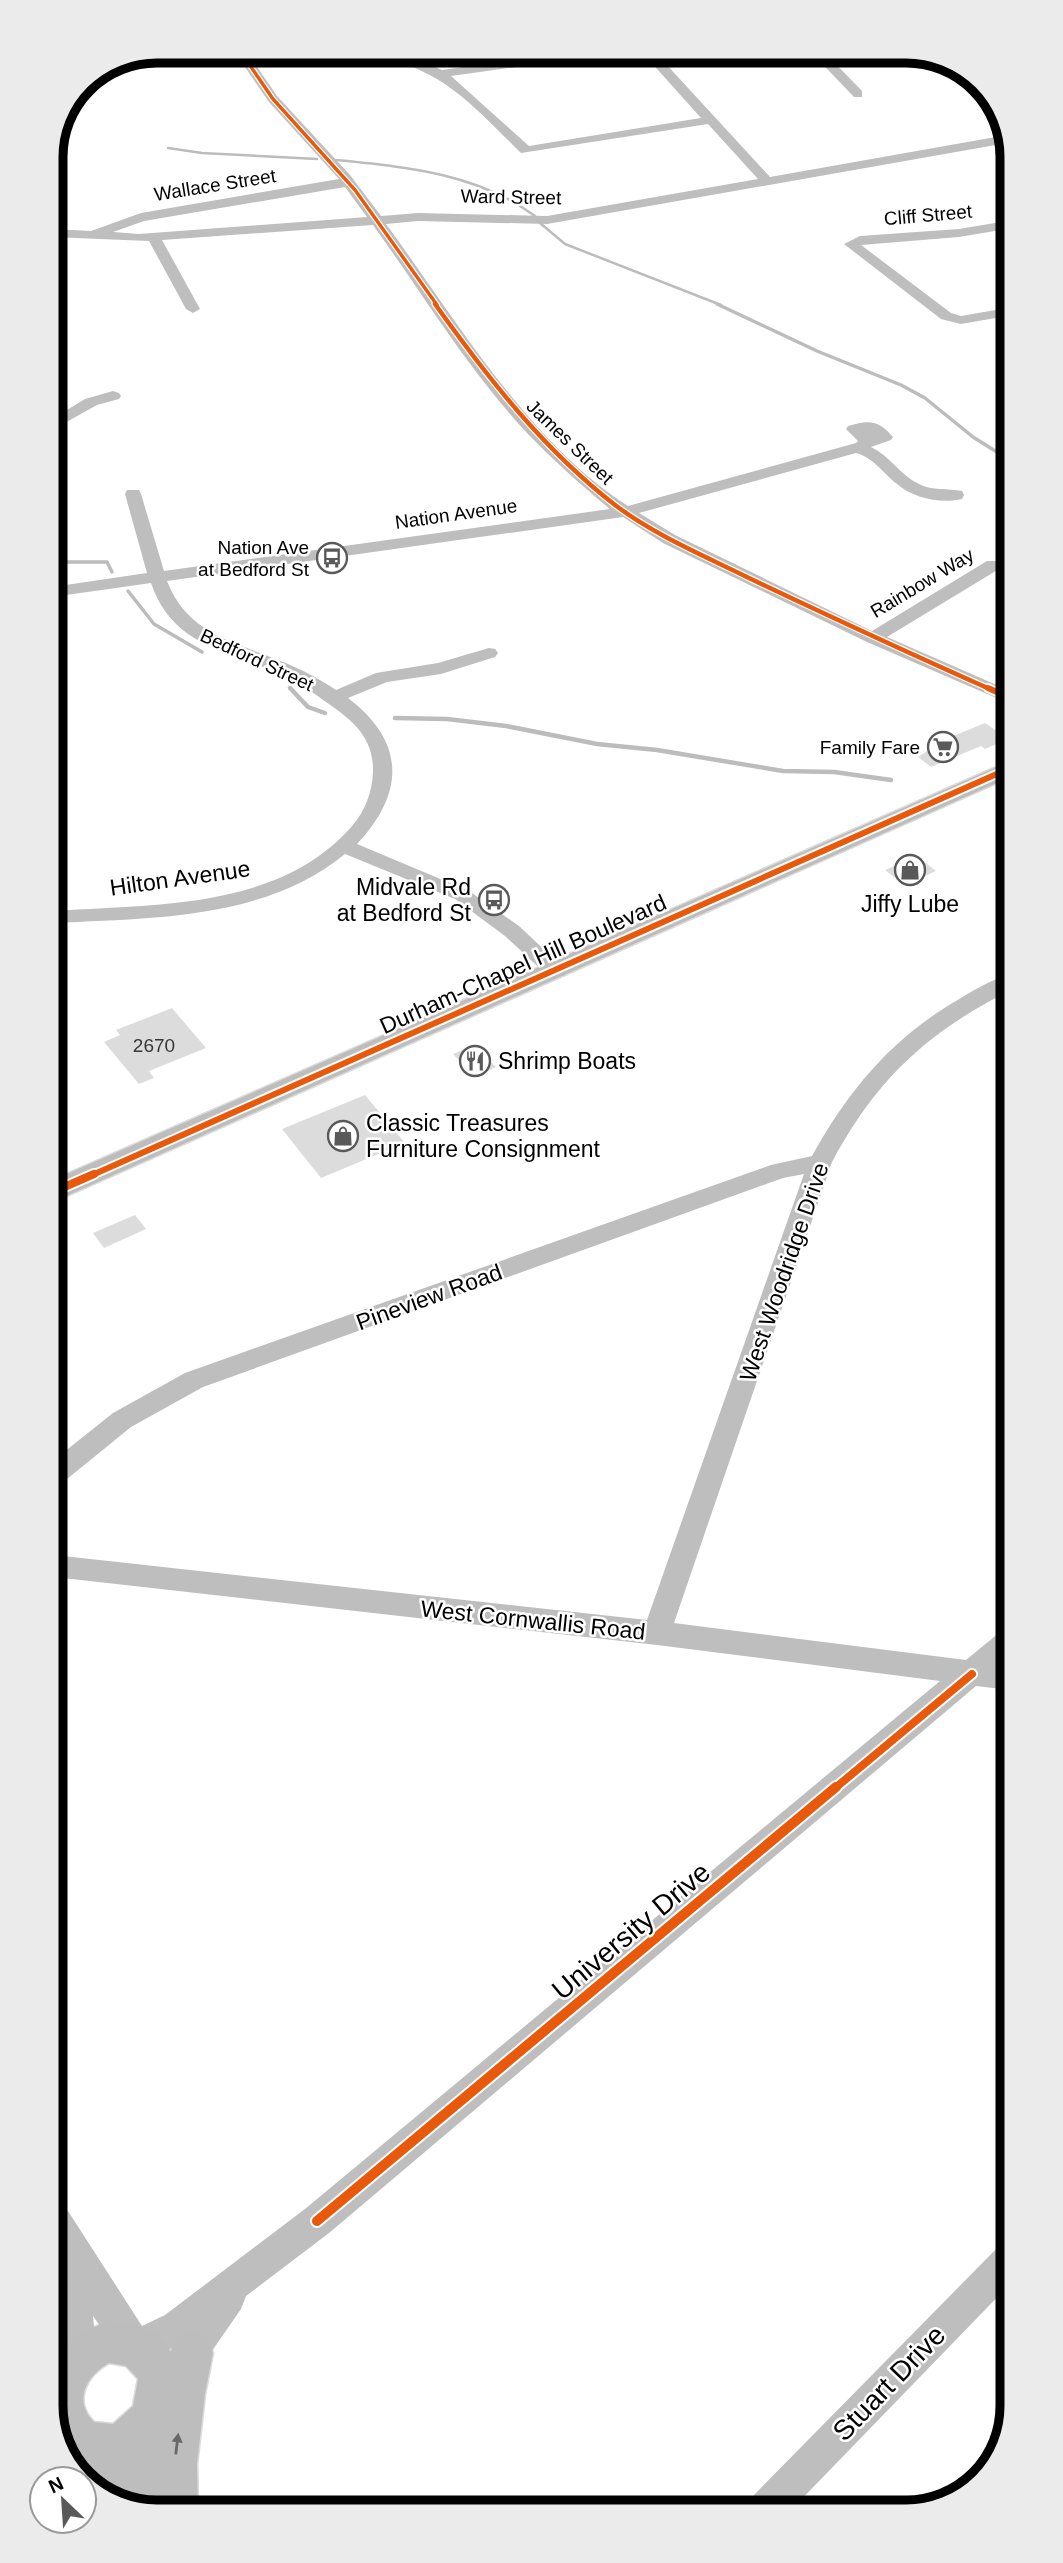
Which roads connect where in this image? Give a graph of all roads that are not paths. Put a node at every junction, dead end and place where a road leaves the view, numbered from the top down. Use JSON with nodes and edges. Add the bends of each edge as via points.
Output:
{"nodes":[{"id":1,"x":248,"y":63,"type":"edge"},
{"id":2,"x":382,"y":63,"type":"edge"},
{"id":3,"x":420,"y":63,"type":"edge"},
{"id":4,"x":517,"y":63,"type":"edge"},
{"id":5,"x":658,"y":63,"type":"edge"},
{"id":6,"x":828,"y":63,"type":"edge"},
{"id":7,"x":379,"y":68,"type":"dead end"},
{"id":8,"x":441,"y":74,"type":"junction"},
{"id":9,"x":858,"y":94,"type":"dead end"},
{"id":10,"x":710,"y":120,"type":"junction"},
{"id":11,"x":998,"y":141,"type":"edge"},
{"id":12,"x":348,"y":182,"type":"junction"},
{"id":13,"x":768,"y":182,"type":"junction"},
{"id":14,"x":376,"y":220,"type":"junction"},
{"id":15,"x":1000,"y":227,"type":"edge"},
{"id":16,"x":63,"y":234,"type":"edge"},
{"id":17,"x":92,"y":236,"type":"junction"},
{"id":18,"x":155,"y":237,"type":"junction"},
{"id":19,"x":193,"y":309,"type":"dead end"},
{"id":20,"x":1000,"y":313,"type":"edge"},
{"id":21,"x":113,"y":396,"type":"dead end"},
{"id":22,"x":63,"y":419,"type":"edge"},
{"id":23,"x":133,"y":494,"type":"dead end"},
{"id":24,"x":956,"y":495,"type":"dead end"},
{"id":25,"x":624,"y":512,"type":"junction"},
{"id":26,"x":993,"y":565,"type":"dead end"},
{"id":27,"x":158,"y":577,"type":"junction"},
{"id":28,"x":63,"y":590,"type":"edge"},
{"id":29,"x":873,"y":638,"type":"junction"},
{"id":30,"x":489,"y":653,"type":"dead end"},
{"id":31,"x":1000,"y":694,"type":"edge"},
{"id":32,"x":332,"y":698,"type":"junction"},
{"id":33,"x":1000,"y":773,"type":"edge"},
{"id":34,"x":343,"y":846,"type":"junction"},
{"id":35,"x":63,"y":916,"type":"edge"},
{"id":36,"x":556,"y":971,"type":"junction"},
{"id":37,"x":1000,"y":987,"type":"edge"},
{"id":38,"x":820,"y":1162,"type":"junction"},
{"id":39,"x":63,"y":1188,"type":"edge"},
{"id":40,"x":63,"y":1467,"type":"edge"},
{"id":41,"x":63,"y":1567,"type":"edge"},
{"id":42,"x":657,"y":1633,"type":"junction"},
{"id":43,"x":1000,"y":1649,"type":"edge"},
{"id":44,"x":972,"y":1674,"type":"junction"},
{"id":45,"x":1000,"y":1677,"type":"edge"},
{"id":46,"x":63,"y":2234,"type":"edge"},
{"id":47,"x":63,"y":2252,"type":"edge"},
{"id":48,"x":1000,"y":2269,"type":"edge"},
{"id":49,"x":241,"y":2281,"type":"junction"},
{"id":50,"x":136,"y":2346,"type":"junction"},
{"id":51,"x":192,"y":2353,"type":"junction"},
{"id":52,"x":66,"y":2383,"type":"edge"},
{"id":53,"x":155,"y":2406,"type":"junction"},
{"id":54,"x":80,"y":2445,"type":"edge"},
{"id":55,"x":114,"y":2489,"type":"edge"},
{"id":56,"x":148,"y":2500,"type":"edge"},
{"id":57,"x":176,"y":2500,"type":"edge"},
{"id":58,"x":775,"y":2500,"type":"edge"}],
"edges":[{"from":1,"to":12,"type":"street","name":"James Street","via":[[274,100]]},
{"from":2,"to":7,"type":"street"},
{"from":3,"to":8,"type":"street"},
{"from":4,"to":8,"type":"street"},
{"from":5,"to":10,"type":"street"},
{"from":6,"to":9,"type":"street"},
{"from":8,"to":10,"type":"street","via":[[526,150]]},
{"from":10,"to":13,"type":"street"},
{"from":11,"to":13,"type":"street","name":"Ward Street"},
{"from":12,"to":14,"type":"street","name":"James Street"},
{"from":12,"to":17,"type":"street","name":"Wallace Street","via":[[141,217]]},
{"from":13,"to":14,"type":"street","name":"Ward Street","via":[[547,219],[449,215]]},
{"from":14,"to":18,"type":"street","name":"Ward Street"},
{"from":14,"to":25,"type":"street","name":"James Street","via":[[509,405],[571,471]]},
{"from":15,"to":20,"type":"street","name":"Cliff Street","via":[[853,242],[941,313],[954,319]]},
{"from":16,"to":17,"type":"street","name":"Ward Street"},
{"from":17,"to":18,"type":"street","name":"Ward Street"},
{"from":18,"to":19,"type":"street"},
{"from":21,"to":22,"type":"street","via":[[91,402]]},
{"from":23,"to":27,"type":"street","name":"Bedford Street"},
{"from":24,"to":25,"type":"street","name":"Nation Avenue","via":[[911,487],[864,445]]},
{"from":25,"to":27,"type":"street","name":"Nation Avenue"},
{"from":25,"to":29,"type":"street","name":"James Street","via":[[669,539]]},
{"from":26,"to":29,"type":"street","name":"Rainbow Way"},
{"from":27,"to":28,"type":"street","name":"Nation Avenue"},
{"from":27,"to":32,"type":"street","name":"Bedford Street","via":[[169,607],[196,632],[288,670]]},
{"from":29,"to":31,"type":"street","name":"James Street"},
{"from":30,"to":32,"type":"street","via":[[441,668],[391,675]]},
{"from":32,"to":34,"type":"street","name":"Bedford Street","via":[[372,731],[383,762],[375,812]]},
{"from":33,"to":36,"type":"main road","name":"Durham-Chapel Hill Boulevard"},
{"from":34,"to":35,"type":"street","name":"Hilton Avenue","via":[[287,883],[241,898]]},
{"from":34,"to":36,"type":"street","via":[[462,895]]},
{"from":36,"to":39,"type":"main road","name":"Durham-Chapel Hill Boulevard"},
{"from":37,"to":38,"type":"street","name":"West Woodridge Drive","via":[[940,1018],[897,1052],[852,1106]]},
{"from":38,"to":40,"type":"street","name":"Pineview Road","via":[[779,1171],[194,1380],[104,1430]]},
{"from":38,"to":42,"type":"street","name":"West Woodridge Drive"},
{"from":41,"to":42,"type":"street","name":"West Cornwallis Road"},
{"from":42,"to":44,"type":"street","name":"West Cornwallis Road"},
{"from":43,"to":44,"type":"street","name":"University Drive"},
{"from":44,"to":45,"type":"street","name":"West Cornwallis Road"},
{"from":44,"to":49,"type":"street","name":"University Drive"},
{"from":46,"to":50,"type":"street"},
{"from":47,"to":52,"type":"street","via":[[75,2304]]},
{"from":48,"to":58,"type":"street","name":"Stuart Drive"},
{"from":49,"to":50,"type":"street","name":"University Drive","via":[[177,2327]]},
{"from":49,"to":51,"type":"street","name":"University Drive"},
{"from":50,"to":52,"type":"main road","via":[[108,2342],[93,2348]]},
{"from":50,"to":53,"type":"main road","via":[[155,2364]]},
{"from":51,"to":53,"type":"street","name":"University Drive"},
{"from":57,"to":51,"type":"main road","one_way":true,"via":[[175,2464]]},
{"from":52,"to":54,"type":"main road","via":[[65,2419]]},
{"from":53,"to":54,"type":"main road","via":[[138,2433],[123,2442]]},
{"from":53,"to":56,"type":"main road","via":[[144,2469]]},
{"from":54,"to":55,"type":"main road"}]}
